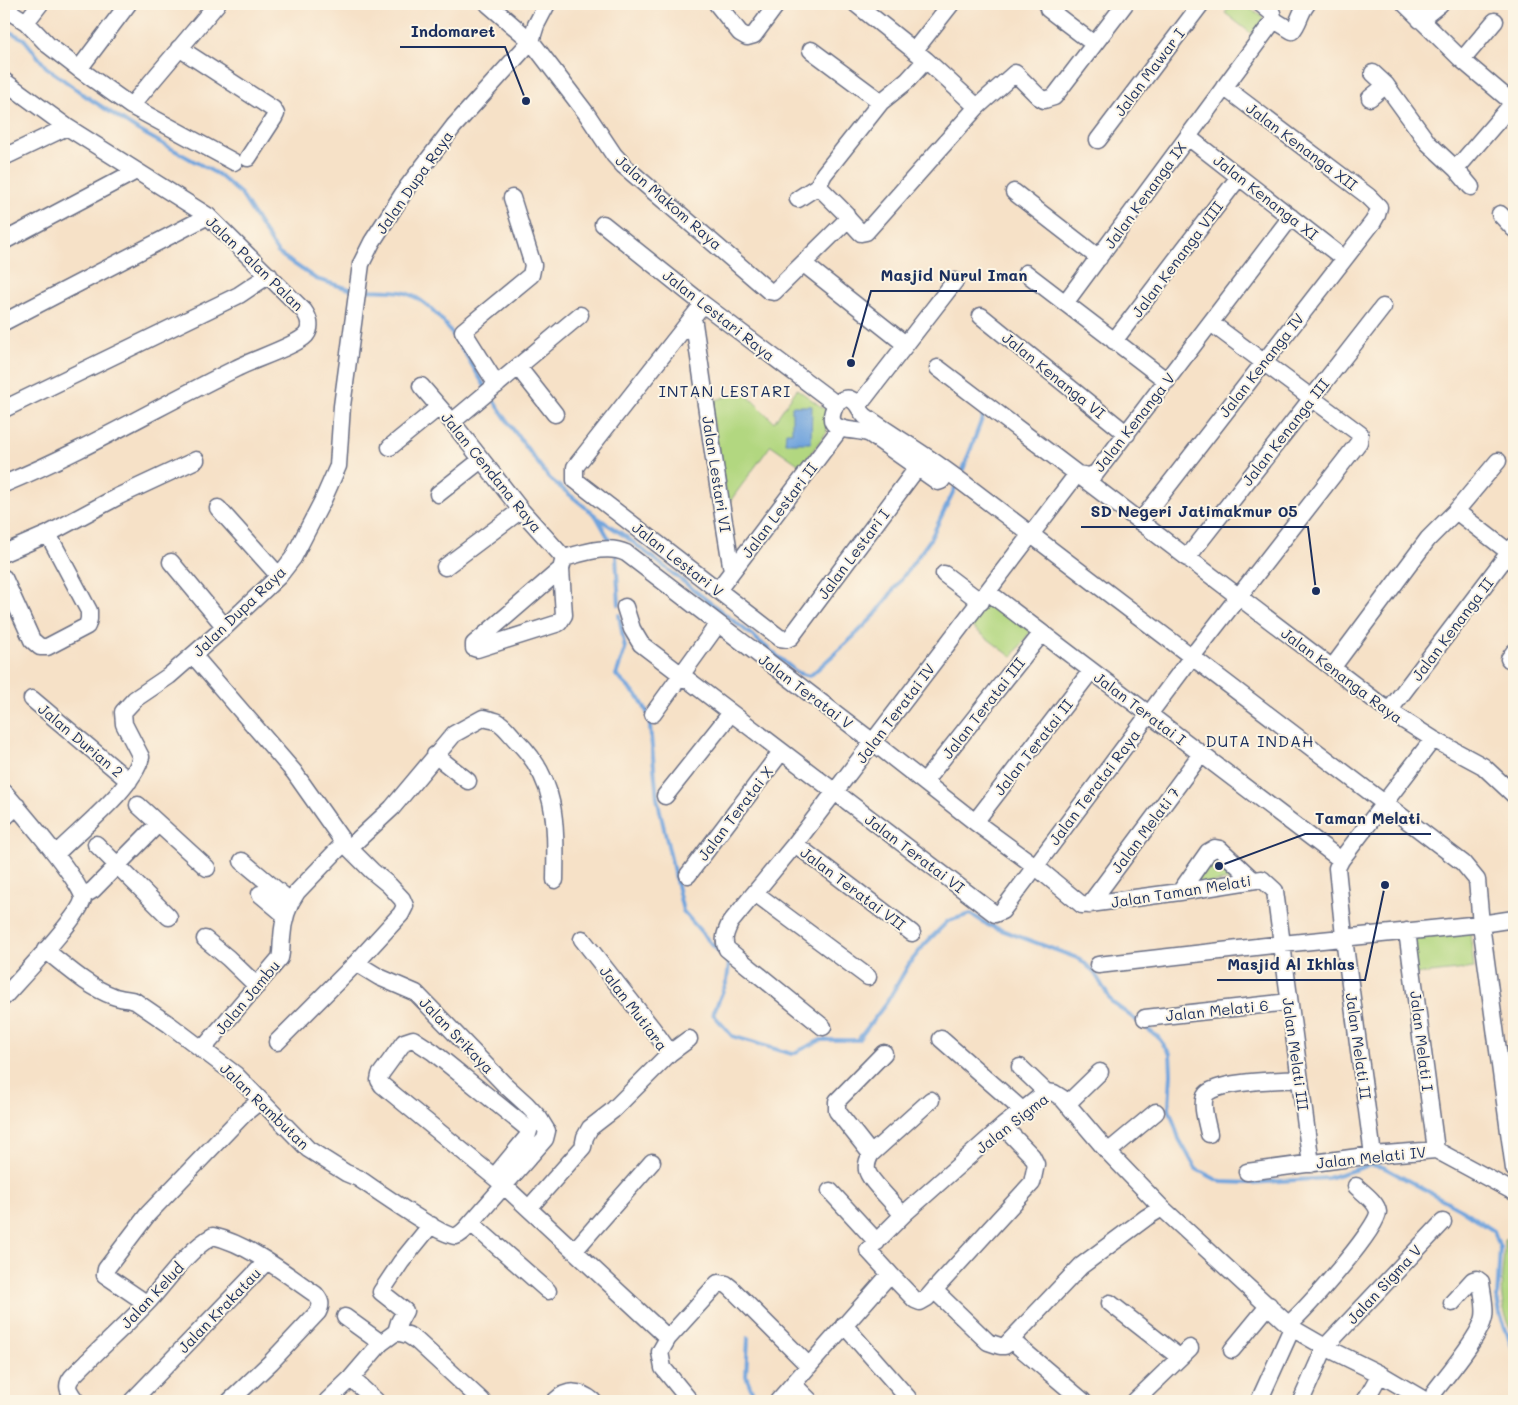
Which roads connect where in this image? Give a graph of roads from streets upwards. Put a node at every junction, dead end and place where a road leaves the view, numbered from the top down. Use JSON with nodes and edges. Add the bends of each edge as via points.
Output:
{"nodes":[{"id":1,"x":40,"y":4,"type":"edge"},
{"id":2,"x":128,"y":4,"type":"edge"},
{"id":3,"x":217,"y":4,"type":"edge"},
{"id":4,"x":488,"y":4,"type":"edge"},
{"id":5,"x":547,"y":4,"type":"edge"},
{"id":6,"x":717,"y":4,"type":"edge"},
{"id":7,"x":777,"y":4,"type":"edge"},
{"id":8,"x":856,"y":4,"type":"edge"},
{"id":9,"x":951,"y":4,"type":"edge"},
{"id":10,"x":1125,"y":4,"type":"edge"},
{"id":11,"x":1200,"y":4,"type":"edge"},
{"id":12,"x":1261,"y":4,"type":"edge"},
{"id":13,"x":1307,"y":4,"type":"edge"},
{"id":14,"x":1404,"y":4,"type":"edge"},
{"id":15,"x":1440,"y":4,"type":"edge"},
{"id":16,"x":4,"y":8,"type":"edge"},
{"id":17,"x":1048,"y":9,"type":"dead end"},
{"id":18,"x":1274,"y":20,"type":"junction"},
{"id":19,"x":1420,"y":20,"type":"junction"},
{"id":20,"x":1495,"y":21,"type":"dead end"},
{"id":21,"x":26,"y":22,"type":"junction"},
{"id":22,"x":531,"y":41,"type":"junction"},
{"id":23,"x":1094,"y":44,"type":"junction"},
{"id":24,"x":179,"y":48,"type":"junction"},
{"id":25,"x":811,"y":50,"type":"dead end"},
{"id":26,"x":920,"y":55,"type":"junction"},
{"id":27,"x":1462,"y":60,"type":"junction"},
{"id":28,"x":79,"y":69,"type":"junction"},
{"id":29,"x":1373,"y":73,"type":"dead end"},
{"id":30,"x":4,"y":81,"type":"edge"},
{"id":31,"x":1386,"y":85,"type":"junction"},
{"id":32,"x":1224,"y":87,"type":"junction"},
{"id":33,"x":1370,"y":98,"type":"dead end"},
{"id":34,"x":881,"y":102,"type":"junction"},
{"id":35,"x":1514,"y":102,"type":"edge"},
{"id":36,"x":131,"y":106,"type":"junction"},
{"id":37,"x":977,"y":107,"type":"junction"},
{"id":38,"x":67,"y":127,"type":"junction"},
{"id":39,"x":1188,"y":137,"type":"junction"},
{"id":40,"x":1098,"y":140,"type":"dead end"},
{"id":41,"x":4,"y":157,"type":"edge"},
{"id":42,"x":1456,"y":169,"type":"junction"},
{"id":43,"x":136,"y":171,"type":"junction"},
{"id":44,"x":1239,"y":177,"type":"junction"},
{"id":45,"x":818,"y":186,"type":"junction"},
{"id":46,"x":1471,"y":187,"type":"dead end"},
{"id":47,"x":1014,"y":192,"type":"dead end"},
{"id":48,"x":512,"y":198,"type":"dead end"},
{"id":49,"x":798,"y":199,"type":"dead end"},
{"id":50,"x":1379,"y":207,"type":"joint"},
{"id":51,"x":1500,"y":214,"type":"dead end"},
{"id":52,"x":208,"y":216,"type":"junction"},
{"id":53,"x":1291,"y":217,"type":"junction"},
{"id":54,"x":848,"y":219,"type":"junction"},
{"id":55,"x":603,"y":224,"type":"dead end"},
{"id":56,"x":1514,"y":229,"type":"edge"},
{"id":57,"x":4,"y":241,"type":"edge"},
{"id":58,"x":1099,"y":258,"type":"junction"},
{"id":59,"x":1343,"y":258,"type":"junction"},
{"id":60,"x":804,"y":264,"type":"junction"},
{"id":61,"x":1026,"y":273,"type":"dead end"},
{"id":62,"x":268,"y":275,"type":"junction"},
{"id":63,"x":954,"y":281,"type":"dead end"},
{"id":64,"x":1065,"y":303,"type":"junction"},
{"id":65,"x":1382,"y":307,"type":"dead end"},
{"id":66,"x":698,"y":310,"type":"junction"},
{"id":67,"x":580,"y":315,"type":"dead end"},
{"id":68,"x":982,"y":316,"type":"dead end"},
{"id":69,"x":4,"y":322,"type":"edge"},
{"id":70,"x":1211,"y":323,"type":"junction"},
{"id":71,"x":1114,"y":341,"type":"junction"},
{"id":72,"x":905,"y":344,"type":"junction"},
{"id":73,"x":1263,"y":362,"type":"junction"},
{"id":74,"x":518,"y":367,"type":"junction"},
{"id":75,"x":938,"y":368,"type":"dead end"},
{"id":76,"x":1167,"y":381,"type":"junction"},
{"id":77,"x":421,"y":386,"type":"dead end"},
{"id":78,"x":491,"y":390,"type":"junction"},
{"id":79,"x":870,"y":391,"type":"junction"},
{"id":80,"x":1312,"y":398,"type":"junction"},
{"id":81,"x":836,"y":404,"type":"junction"},
{"id":82,"x":859,"y":405,"type":"junction"},
{"id":83,"x":439,"y":407,"type":"junction"},
{"id":84,"x":4,"y":410,"type":"edge"},
{"id":85,"x":554,"y":414,"type":"dead end"},
{"id":86,"x":452,"y":422,"type":"junction"},
{"id":87,"x":879,"y":424,"type":"junction"},
{"id":88,"x":840,"y":429,"type":"junction"},
{"id":89,"x":1127,"y":434,"type":"junction"},
{"id":90,"x":390,"y":447,"type":"dead end"},
{"id":91,"x":196,"y":460,"type":"dead end"},
{"id":92,"x":481,"y":460,"type":"junction"},
{"id":93,"x":1498,"y":461,"type":"dead end"},
{"id":94,"x":922,"y":462,"type":"junction"},
{"id":95,"x":1077,"y":474,"type":"junction"},
{"id":96,"x":4,"y":484,"type":"edge"},
{"id":97,"x":438,"y":494,"type":"dead end"},
{"id":98,"x":218,"y":508,"type":"dead end"},
{"id":99,"x":521,"y":510,"type":"junction"},
{"id":100,"x":1456,"y":511,"type":"junction"},
{"id":101,"x":1140,"y":522,"type":"junction"},
{"id":102,"x":48,"y":534,"type":"junction"},
{"id":103,"x":1032,"y":535,"type":"junction"},
{"id":104,"x":1513,"y":552,"type":"edge"},
{"id":105,"x":4,"y":553,"type":"edge"},
{"id":106,"x":1187,"y":558,"type":"junction"},
{"id":107,"x":171,"y":562,"type":"dead end"},
{"id":108,"x":563,"y":564,"type":"junction"},
{"id":109,"x":445,"y":567,"type":"dead end"},
{"id":110,"x":732,"y":571,"type":"junction"},
{"id":111,"x":944,"y":574,"type":"dead end"},
{"id":112,"x":279,"y":576,"type":"junction"},
{"id":113,"x":4,"y":578,"type":"edge"},
{"id":114,"x":718,"y":590,"type":"junction"},
{"id":115,"x":984,"y":597,"type":"junction"},
{"id":116,"x":1239,"y":597,"type":"junction"},
{"id":117,"x":625,"y":607,"type":"dead end"},
{"id":118,"x":718,"y":624,"type":"junction"},
{"id":119,"x":225,"y":627,"type":"junction"},
{"id":120,"x":1042,"y":633,"type":"junction"},
{"id":121,"x":787,"y":639,"type":"joint"},
{"id":122,"x":193,"y":655,"type":"junction"},
{"id":123,"x":1192,"y":658,"type":"junction"},
{"id":124,"x":1332,"y":668,"type":"junction"},
{"id":125,"x":1091,"y":671,"type":"junction"},
{"id":126,"x":682,"y":675,"type":"junction"},
{"id":127,"x":32,"y":699,"type":"dead end"},
{"id":128,"x":1389,"y":712,"type":"junction"},
{"id":129,"x":731,"y":713,"type":"junction"},
{"id":130,"x":653,"y":714,"type":"dead end"},
{"id":131,"x":1149,"y":714,"type":"junction"},
{"id":132,"x":1433,"y":739,"type":"junction"},
{"id":133,"x":873,"y":742,"type":"junction"},
{"id":134,"x":781,"y":752,"type":"junction"},
{"id":135,"x":1201,"y":754,"type":"junction"},
{"id":136,"x":435,"y":755,"type":"junction"},
{"id":137,"x":129,"y":781,"type":"junction"},
{"id":138,"x":468,"y":781,"type":"dead end"},
{"id":139,"x":924,"y":782,"type":"junction"},
{"id":140,"x":4,"y":792,"type":"edge"},
{"id":141,"x":835,"y":792,"type":"junction"},
{"id":142,"x":665,"y":796,"type":"dead end"},
{"id":143,"x":1514,"y":796,"type":"edge"},
{"id":144,"x":1384,"y":803,"type":"junction"},
{"id":145,"x":138,"y":805,"type":"dead end"},
{"id":146,"x":17,"y":806,"type":"junction"},
{"id":147,"x":4,"y":818,"type":"edge"},
{"id":148,"x":975,"y":822,"type":"junction"},
{"id":149,"x":158,"y":824,"type":"junction"},
{"id":150,"x":96,"y":844,"type":"dead end"},
{"id":151,"x":795,"y":844,"type":"junction"},
{"id":152,"x":347,"y":845,"type":"junction"},
{"id":153,"x":56,"y":854,"type":"junction"},
{"id":154,"x":1341,"y":860,"type":"junction"},
{"id":155,"x":242,"y":861,"type":"dead end"},
{"id":156,"x":117,"y":865,"type":"junction"},
{"id":157,"x":1035,"y":866,"type":"junction"},
{"id":158,"x":207,"y":868,"type":"dead end"},
{"id":159,"x":688,"y":875,"type":"dead end"},
{"id":160,"x":555,"y":880,"type":"dead end"},
{"id":161,"x":1253,"y":880,"type":"junction"},
{"id":162,"x":1180,"y":892,"type":"junction"},
{"id":163,"x":88,"y":893,"type":"junction"},
{"id":164,"x":755,"y":893,"type":"junction"},
{"id":165,"x":260,"y":894,"type":"dead end"},
{"id":166,"x":1089,"y":905,"type":"junction"},
{"id":167,"x":288,"y":908,"type":"junction"},
{"id":168,"x":995,"y":914,"type":"joint"},
{"id":169,"x":169,"y":917,"type":"dead end"},
{"id":170,"x":1514,"y":919,"type":"edge"},
{"id":171,"x":1481,"y":924,"type":"junction"},
{"id":172,"x":1408,"y":931,"type":"junction"},
{"id":173,"x":912,"y":933,"type":"dead end"},
{"id":174,"x":1344,"y":933,"type":"junction"},
{"id":175,"x":206,"y":939,"type":"dead end"},
{"id":176,"x":582,"y":939,"type":"dead end"},
{"id":177,"x":1282,"y":944,"type":"junction"},
{"id":178,"x":45,"y":950,"type":"junction"},
{"id":179,"x":356,"y":963,"type":"junction"},
{"id":180,"x":1098,"y":965,"type":"dead end"},
{"id":181,"x":868,"y":977,"type":"dead end"},
{"id":182,"x":257,"y":986,"type":"junction"},
{"id":183,"x":4,"y":997,"type":"edge"},
{"id":184,"x":1289,"y":1002,"type":"junction"},
{"id":185,"x":1145,"y":1018,"type":"dead end"},
{"id":186,"x":823,"y":1027,"type":"dead end"},
{"id":187,"x":688,"y":1039,"type":"dead end"},
{"id":188,"x":941,"y":1039,"type":"dead end"},
{"id":189,"x":277,"y":1042,"type":"dead end"},
{"id":190,"x":202,"y":1050,"type":"junction"},
{"id":191,"x":670,"y":1053,"type":"junction"},
{"id":192,"x":884,"y":1053,"type":"dead end"},
{"id":193,"x":1020,"y":1067,"type":"dead end"},
{"id":194,"x":1100,"y":1072,"type":"dead end"},
{"id":195,"x":1300,"y":1079,"type":"junction"},
{"id":196,"x":1046,"y":1092,"type":"junction"},
{"id":197,"x":931,"y":1100,"type":"dead end"},
{"id":198,"x":260,"y":1101,"type":"junction"},
{"id":199,"x":1067,"y":1104,"type":"junction"},
{"id":200,"x":1022,"y":1110,"type":"junction"},
{"id":201,"x":1156,"y":1112,"type":"dead end"},
{"id":202,"x":1511,"y":1125,"type":"edge"},
{"id":203,"x":1003,"y":1126,"type":"junction"},
{"id":204,"x":1209,"y":1134,"type":"dead end"},
{"id":205,"x":1436,"y":1150,"type":"junction"},
{"id":206,"x":960,"y":1151,"type":"dead end"},
{"id":207,"x":1108,"y":1152,"type":"junction"},
{"id":208,"x":871,"y":1154,"type":"junction"},
{"id":209,"x":1373,"y":1154,"type":"junction"},
{"id":210,"x":652,"y":1162,"type":"dead end"},
{"id":211,"x":1311,"y":1164,"type":"junction"},
{"id":212,"x":1514,"y":1169,"type":"edge"},
{"id":213,"x":1247,"y":1172,"type":"dead end"},
{"id":214,"x":499,"y":1182,"type":"junction"},
{"id":215,"x":1356,"y":1186,"type":"dead end"},
{"id":216,"x":830,"y":1191,"type":"dead end"},
{"id":217,"x":1514,"y":1192,"type":"edge"},
{"id":218,"x":529,"y":1208,"type":"junction"},
{"id":219,"x":1162,"y":1208,"type":"junction"},
{"id":220,"x":900,"y":1210,"type":"junction"},
{"id":221,"x":1443,"y":1222,"type":"dead end"},
{"id":222,"x":471,"y":1223,"type":"junction"},
{"id":223,"x":431,"y":1225,"type":"junction"},
{"id":224,"x":876,"y":1242,"type":"junction"},
{"id":225,"x":574,"y":1251,"type":"junction"},
{"id":226,"x":266,"y":1260,"type":"junction"},
{"id":227,"x":890,"y":1274,"type":"junction"},
{"id":228,"x":934,"y":1290,"type":"junction"},
{"id":229,"x":548,"y":1291,"type":"dead end"},
{"id":230,"x":146,"y":1303,"type":"junction"},
{"id":231,"x":1110,"y":1303,"type":"dead end"},
{"id":232,"x":1452,"y":1303,"type":"dead end"},
{"id":233,"x":1268,"y":1305,"type":"junction"},
{"id":234,"x":345,"y":1317,"type":"dead end"},
{"id":235,"x":844,"y":1325,"type":"junction"},
{"id":236,"x":1291,"y":1326,"type":"junction"},
{"id":237,"x":396,"y":1332,"type":"junction"},
{"id":238,"x":668,"y":1338,"type":"junction"},
{"id":239,"x":1011,"y":1340,"type":"junction"},
{"id":240,"x":381,"y":1343,"type":"junction"},
{"id":241,"x":1325,"y":1347,"type":"junction"},
{"id":242,"x":1232,"y":1350,"type":"dead end"},
{"id":243,"x":810,"y":1366,"type":"junction"},
{"id":244,"x":1380,"y":1374,"type":"junction"},
{"id":245,"x":351,"y":1378,"type":"junction"},
{"id":246,"x":794,"y":1384,"type":"junction"},
{"id":247,"x":908,"y":1398,"type":"dead end"},
{"id":248,"x":76,"y":1401,"type":"edge"},
{"id":249,"x":132,"y":1401,"type":"edge"},
{"id":250,"x":230,"y":1401,"type":"edge"},
{"id":251,"x":326,"y":1401,"type":"edge"},
{"id":252,"x":376,"y":1401,"type":"edge"},
{"id":253,"x":482,"y":1401,"type":"edge"},
{"id":254,"x":555,"y":1401,"type":"edge"},
{"id":255,"x":593,"y":1401,"type":"edge"},
{"id":256,"x":690,"y":1401,"type":"edge"},
{"id":257,"x":778,"y":1401,"type":"edge"},
{"id":258,"x":810,"y":1401,"type":"edge"},
{"id":259,"x":1083,"y":1401,"type":"edge"},
{"id":260,"x":1135,"y":1401,"type":"edge"},
{"id":261,"x":1259,"y":1401,"type":"edge"},
{"id":262,"x":1301,"y":1401,"type":"edge"},
{"id":263,"x":1365,"y":1401,"type":"edge"},
{"id":264,"x":1426,"y":1401,"type":"edge"},
{"id":265,"x":1432,"y":1401,"type":"edge"}],
"edges":[{"from":1,"to":21,"type":"street"},
{"from":2,"to":28,"type":"street"},
{"from":3,"to":24,"type":"street"},
{"from":4,"to":22,"type":"street","name":"Jalan Makom Raya"},
{"from":5,"to":22,"type":"street"},
{"from":6,"to":7,"type":"street","via":[[740,34],[747,37],[754,34]]},
{"from":8,"to":26,"type":"street"},
{"from":9,"to":26,"type":"street"},
{"from":10,"to":23,"type":"street"},
{"from":11,"to":40,"type":"street","name":"Jalan Mawar I"},
{"from":12,"to":18,"type":"street","via":[[1272,13]]},
{"from":13,"to":18,"type":"street","via":[[1292,31]]},
{"from":14,"to":19,"type":"street"},
{"from":15,"to":19,"type":"street"},
{"from":16,"to":21,"type":"street"},
{"from":17,"to":23,"type":"street"},
{"from":18,"to":32,"type":"street","name":"Jalan Kenanga IX"},
{"from":19,"to":27,"type":"street"},
{"from":20,"to":27,"type":"street"},
{"from":21,"to":28,"type":"street","via":[[48,45]]},
{"from":22,"to":60,"type":"street","name":"Jalan Makom Raya","via":[[619,160],[769,291],[774,292]]},
{"from":22,"to":112,"type":"street","name":"Jalan Dupa Raya","via":[[454,126],[408,186],[360,264],[342,406],[338,466],[293,558]]},
{"from":23,"to":37,"type":"street","via":[[1054,97],[1044,100],[1039,97],[1015,73]]},
{"from":24,"to":36,"type":"street"},
{"from":24,"to":36,"type":"street","via":[[274,109],[274,118],[241,160]]},
{"from":25,"to":34,"type":"street"},
{"from":26,"to":34,"type":"street","via":[[907,81]]},
{"from":26,"to":37,"type":"street"},
{"from":27,"to":35,"type":"street"},
{"from":28,"to":36,"type":"street"},
{"from":29,"to":31,"type":"street"},
{"from":30,"to":38,"type":"street","name":"Jalan Palan Palan"},
{"from":31,"to":33,"type":"street"},
{"from":31,"to":42,"type":"street","via":[[1428,143]]},
{"from":32,"to":39,"type":"street","name":"Jalan Kenanga IX"},
{"from":32,"to":50,"type":"street","name":"Jalan Kenanga XII"},
{"from":34,"to":45,"type":"street"},
{"from":35,"to":42,"type":"street"},
{"from":37,"to":54,"type":"street","via":[[866,232],[861,233]]},
{"from":38,"to":41,"type":"street"},
{"from":38,"to":43,"type":"street","name":"Jalan Palan Palan"},
{"from":39,"to":44,"type":"street","name":"Jalan Kenanga XI"},
{"from":39,"to":58,"type":"street","name":"Jalan Kenanga IX"},
{"from":42,"to":46,"type":"street"},
{"from":43,"to":52,"type":"street","name":"Jalan Palan Palan"},
{"from":43,"to":57,"type":"street"},
{"from":44,"to":53,"type":"street","name":"Jalan Kenanga XI"},
{"from":44,"to":71,"type":"street","name":"Jalan Kenanga VIII"},
{"from":45,"to":49,"type":"street"},
{"from":45,"to":54,"type":"street"},
{"from":47,"to":58,"type":"street"},
{"from":48,"to":78,"type":"street","via":[[533,265],[531,275],[463,331]]},
{"from":50,"to":59,"type":"street","name":"Jalan Kenanga IV","via":[[1377,215]]},
{"from":51,"to":56,"type":"street"},
{"from":52,"to":62,"type":"street","name":"Jalan Palan Palan"},
{"from":52,"to":69,"type":"street"},
{"from":53,"to":59,"type":"street","name":"Jalan Kenanga XI"},
{"from":53,"to":70,"type":"street","name":"Jalan Kenanga V"},
{"from":54,"to":60,"type":"street"},
{"from":55,"to":66,"type":"street","name":"Jalan Lestari Raya"},
{"from":58,"to":64,"type":"street","name":"Jalan Kenanga IX"},
{"from":59,"to":73,"type":"street","name":"Jalan Kenanga IV"},
{"from":60,"to":72,"type":"street"},
{"from":61,"to":64,"type":"street"},
{"from":62,"to":84,"type":"street","via":[[239,295]]},
{"from":62,"to":96,"type":"street","name":"Jalan Palan Palan","via":[[308,315],[310,326],[301,340],[239,367]]},
{"from":63,"to":72,"type":"street"},
{"from":64,"to":71,"type":"street"},
{"from":65,"to":80,"type":"street","name":"Jalan Kenanga III"},
{"from":66,"to":81,"type":"street","name":"Jalan Lestari Raya"},
{"from":66,"to":110,"type":"street","name":"Jalan Lestari VI","via":[[713,455]]},
{"from":66,"to":114,"type":"street","name":"Jalan Lestari V","via":[[575,467],[574,474],[578,483]]},
{"from":67,"to":74,"type":"street"},
{"from":68,"to":89,"type":"street","name":"Jalan Kenanga VI"},
{"from":70,"to":73,"type":"street"},
{"from":70,"to":76,"type":"street","name":"Jalan Kenanga V"},
{"from":71,"to":76,"type":"street"},
{"from":72,"to":79,"type":"street"},
{"from":73,"to":80,"type":"street"},
{"from":73,"to":101,"type":"street","name":"Jalan Kenanga IV"},
{"from":74,"to":78,"type":"street"},
{"from":74,"to":85,"type":"street"},
{"from":75,"to":95,"type":"street","name":"Jalan Kenanga V"},
{"from":76,"to":89,"type":"street","name":"Jalan Kenanga V"},
{"from":77,"to":83,"type":"street","name":"Jalan Cendana Raya"},
{"from":78,"to":86,"type":"street"},
{"from":79,"to":82,"type":"street"},
{"from":79,"to":87,"type":"street","via":[[870,409]]},
{"from":80,"to":106,"type":"street","name":"Jalan Kenanga III"},
{"from":80,"to":116,"type":"street","name":"Jalan Teratai Raya","via":[[1360,434],[1359,442]]},
{"from":81,"to":82,"type":"street","via":[[851,399]]},
{"from":81,"to":88,"type":"street","via":[[832,415],[834,424]]},
{"from":82,"to":87,"type":"street","via":[[864,415]]},
{"from":83,"to":86,"type":"street","name":"Jalan Cendana Raya"},
{"from":83,"to":90,"type":"street"},
{"from":86,"to":92,"type":"street","name":"Jalan Cendana Raya"},
{"from":87,"to":94,"type":"street"},
{"from":88,"to":94,"type":"street","via":[[850,432],[862,430]]},
{"from":88,"to":110,"type":"street","name":"Jalan Lestari II"},
{"from":89,"to":95,"type":"street","name":"Jalan Kenanga V","via":[[1096,473],[1089,476]]},
{"from":91,"to":102,"type":"street"},
{"from":92,"to":97,"type":"street"},
{"from":92,"to":99,"type":"street","name":"Jalan Cendana Raya"},
{"from":93,"to":100,"type":"street"},
{"from":94,"to":103,"type":"street","via":[[938,482],[955,477]]},
{"from":94,"to":121,"type":"street","name":"Jalan Lestari I"},
{"from":95,"to":101,"type":"street","name":"Jalan Kenanga Raya"},
{"from":95,"to":103,"type":"street","name":"Jalan Teratai IV"},
{"from":98,"to":112,"type":"street"},
{"from":99,"to":108,"type":"street","name":"Jalan Cendana Raya"},
{"from":99,"to":109,"type":"street"},
{"from":100,"to":104,"type":"street"},
{"from":100,"to":124,"type":"street","via":[[1428,539]]},
{"from":101,"to":106,"type":"street","name":"Jalan Kenanga Raya"},
{"from":102,"to":105,"type":"street"},
{"from":102,"to":113,"type":"street","via":[[89,611],[87,626],[47,647],[40,646],[32,640]]},
{"from":103,"to":115,"type":"street","name":"Jalan Teratai IV"},
{"from":103,"to":123,"type":"street"},
{"from":104,"to":128,"type":"street","name":"Jalan Kenanga II"},
{"from":106,"to":116,"type":"street","name":"Jalan Kenanga Raya"},
{"from":107,"to":119,"type":"street"},
{"from":108,"to":108,"type":"street","via":[[474,644],[474,648],[563,620]]},
{"from":108,"to":118,"type":"street","name":"Jalan Teratai V","via":[[591,551],[618,549],[626,552]]},
{"from":110,"to":114,"type":"street","name":"Jalan Lestari II"},
{"from":111,"to":115,"type":"street","name":"Jalan Teratai I"},
{"from":112,"to":119,"type":"street","name":"Jalan Dupa Raya"},
{"from":114,"to":121,"type":"street","name":"Jalan Lestari V","via":[[780,638]]},
{"from":115,"to":120,"type":"street","name":"Jalan Teratai I"},
{"from":115,"to":133,"type":"street","name":"Jalan Teratai IV"},
{"from":116,"to":123,"type":"street","name":"Jalan Teratai Raya"},
{"from":116,"to":124,"type":"street","name":"Jalan Kenanga Raya"},
{"from":117,"to":126,"type":"street","name":"Jalan Teratai VI","via":[[641,644]]},
{"from":118,"to":126,"type":"street"},
{"from":118,"to":133,"type":"street","name":"Jalan Teratai V"},
{"from":119,"to":122,"type":"street","name":"Jalan Dupa Raya"},
{"from":120,"to":125,"type":"street","name":"Jalan Teratai I"},
{"from":120,"to":139,"type":"street","name":"Jalan Teratai III"},
{"from":122,"to":137,"type":"street","name":"Jalan Dupa Raya","via":[[123,712],[124,724],[141,757]]},
{"from":122,"to":152,"type":"street","via":[[294,772]]},
{"from":123,"to":131,"type":"street","name":"Jalan Teratai Raya"},
{"from":123,"to":144,"type":"street"},
{"from":124,"to":128,"type":"street","name":"Jalan Kenanga Raya"},
{"from":125,"to":131,"type":"street","name":"Jalan Teratai I"},
{"from":125,"to":148,"type":"street","name":"Jalan Teratai II"},
{"from":126,"to":129,"type":"street","name":"Jalan Teratai VI"},
{"from":126,"to":130,"type":"street"},
{"from":127,"to":137,"type":"street","name":"Jalan Durian 2"},
{"from":128,"to":132,"type":"street","name":"Jalan Kenanga Raya"},
{"from":129,"to":134,"type":"street","name":"Jalan Teratai VI"},
{"from":129,"to":142,"type":"street"},
{"from":131,"to":135,"type":"street","name":"Jalan Teratai I"},
{"from":131,"to":157,"type":"street","name":"Jalan Teratai Raya"},
{"from":132,"to":143,"type":"street","name":"Jalan Kenanga Raya","via":[[1484,766]]},
{"from":132,"to":144,"type":"street"},
{"from":133,"to":139,"type":"street","name":"Jalan Teratai V"},
{"from":133,"to":141,"type":"street","name":"Jalan Teratai IV"},
{"from":134,"to":141,"type":"street","name":"Jalan Teratai VI"},
{"from":134,"to":159,"type":"street","name":"Jalan Teratai X"},
{"from":135,"to":154,"type":"street","name":"Jalan Teratai I"},
{"from":135,"to":166,"type":"street","name":"Jalan Melati 7"},
{"from":136,"to":138,"type":"street"},
{"from":136,"to":152,"type":"street","via":[[392,808]]},
{"from":136,"to":160,"type":"street","via":[[454,734],[483,718],[497,722],[522,746],[541,771],[551,798],[556,845]]},
{"from":137,"to":153,"type":"street","name":"Jalan Dupa Raya"},
{"from":139,"to":148,"type":"street","name":"Jalan Teratai V"},
{"from":140,"to":146,"type":"street"},
{"from":141,"to":151,"type":"street","name":"Jalan Teratai IV"},
{"from":141,"to":168,"type":"street","name":"Jalan Teratai VI"},
{"from":144,"to":154,"type":"street"},
{"from":144,"to":171,"type":"street","via":[[1468,868],[1477,880]]},
{"from":145,"to":149,"type":"street"},
{"from":146,"to":147,"type":"street"},
{"from":146,"to":153,"type":"street"},
{"from":148,"to":157,"type":"street","name":"Jalan Teratai V"},
{"from":149,"to":156,"type":"street"},
{"from":149,"to":158,"type":"street"},
{"from":150,"to":156,"type":"street"},
{"from":151,"to":164,"type":"street","name":"Jalan Teratai IV"},
{"from":151,"to":173,"type":"street","name":"Jalan Teratai VII"},
{"from":152,"to":167,"type":"street","via":[[297,892]]},
{"from":152,"to":179,"type":"street","via":[[390,885],[405,906]]},
{"from":153,"to":163,"type":"street"},
{"from":154,"to":174,"type":"street","via":[[1337,868]]},
{"from":155,"to":167,"type":"street"},
{"from":156,"to":163,"type":"street"},
{"from":156,"to":169,"type":"street"},
{"from":157,"to":166,"type":"street","name":"Jalan Teratai V","via":[[1082,905]]},
{"from":157,"to":168,"type":"street","name":"Jalan Teratai Raya","via":[[1002,911]]},
{"from":161,"to":162,"type":"street","name":"Jalan Taman Melati"},
{"from":161,"to":162,"type":"street","via":[[1215,848],[1208,852]]},
{"from":161,"to":177,"type":"street","name":"Jalan Taman Melati","via":[[1262,879],[1275,891]]},
{"from":162,"to":166,"type":"street","name":"Jalan Taman Melati"},
{"from":163,"to":178,"type":"street"},
{"from":164,"to":181,"type":"street"},
{"from":164,"to":186,"type":"street","name":"Jalan Teratai IV","via":[[730,923],[724,944],[730,953]]},
{"from":165,"to":167,"type":"street"},
{"from":167,"to":182,"type":"street","name":"Jalan Jambu","via":[[280,958]]},
{"from":170,"to":171,"type":"street"},
{"from":171,"to":172,"type":"street"},
{"from":171,"to":202,"type":"street"},
{"from":172,"to":174,"type":"street"},
{"from":172,"to":205,"type":"street","name":"Jalan Melati I"},
{"from":174,"to":177,"type":"street"},
{"from":174,"to":209,"type":"street","name":"Jalan Melati II"},
{"from":175,"to":182,"type":"street"},
{"from":176,"to":191,"type":"street","name":"Jalan Mutiara"},
{"from":177,"to":180,"type":"street"},
{"from":177,"to":184,"type":"street","name":"Jalan Melati III"},
{"from":178,"to":183,"type":"street"},
{"from":178,"to":190,"type":"street","name":"Jalan Rambutan","via":[[94,987],[115,998],[135,1001]]},
{"from":179,"to":189,"type":"street"},
{"from":179,"to":214,"type":"street","name":"Jalan Srikaya","via":[[416,993],[542,1123],[547,1131],[545,1138]]},
{"from":182,"to":190,"type":"street","name":"Jalan Jambu"},
{"from":184,"to":185,"type":"street","name":"Jalan Melati 6"},
{"from":184,"to":195,"type":"street","name":"Jalan Melati III"},
{"from":187,"to":191,"type":"street"},
{"from":188,"to":200,"type":"street"},
{"from":190,"to":198,"type":"street","name":"Jalan Rambutan","via":[[236,1075]]},
{"from":191,"to":218,"type":"street","name":"Jalan Mutiara","via":[[612,1111],[590,1128],[583,1147]]},
{"from":192,"to":208,"type":"street","via":[[836,1105],[837,1111]]},
{"from":193,"to":196,"type":"street"},
{"from":194,"to":199,"type":"street"},
{"from":195,"to":204,"type":"street","via":[[1223,1085],[1208,1091],[1204,1106]]},
{"from":195,"to":211,"type":"street","name":"Jalan Melati III"},
{"from":196,"to":199,"type":"street","name":"Jalan Sigma","via":[[1054,1093]]},
{"from":196,"to":200,"type":"street","name":"Jalan Sigma"},
{"from":197,"to":208,"type":"street"},
{"from":198,"to":223,"type":"street","name":"Jalan Rambutan","via":[[308,1149]]},
{"from":198,"to":230,"type":"street","via":[[148,1214],[106,1269],[105,1275]]},
{"from":199,"to":207,"type":"street","name":"Jalan Sigma"},
{"from":200,"to":203,"type":"street","name":"Jalan Sigma"},
{"from":201,"to":207,"type":"street"},
{"from":202,"to":212,"type":"street"},
{"from":203,"to":220,"type":"street","name":"Jalan Sigma"},
{"from":203,"to":228,"type":"street","via":[[1032,1156],[1036,1164],[1032,1183]]},
{"from":205,"to":209,"type":"street","name":"Jalan Melati IV"},
{"from":205,"to":217,"type":"street","name":"Jalan Melati IV"},
{"from":206,"to":220,"type":"street"},
{"from":207,"to":219,"type":"street","name":"Jalan Sigma"},
{"from":208,"to":220,"type":"street","via":[[867,1172]]},
{"from":209,"to":211,"type":"street","name":"Jalan Melati IV"},
{"from":210,"to":225,"type":"street"},
{"from":211,"to":213,"type":"street","name":"Jalan Melati IV"},
{"from":214,"to":214,"type":"street","via":[[382,1085],[380,1075],[404,1042],[413,1040],[433,1052],[527,1128],[527,1137]]},
{"from":214,"to":218,"type":"street"},
{"from":214,"to":222,"type":"street","name":"Jalan Rambutan"},
{"from":215,"to":236,"type":"street","via":[[1376,1206],[1376,1219]]},
{"from":216,"to":224,"type":"street"},
{"from":218,"to":225,"type":"street"},
{"from":219,"to":233,"type":"street","name":"Jalan Sigma"},
{"from":219,"to":239,"type":"street","via":[[1080,1266]]},
{"from":220,"to":224,"type":"street","name":"Jalan Sigma"},
{"from":221,"to":241,"type":"street","name":"Jalan Sigma V"},
{"from":222,"to":223,"type":"street","name":"Jalan Rambutan","via":[[456,1236]]},
{"from":222,"to":229,"type":"street"},
{"from":223,"to":237,"type":"street","via":[[381,1292],[405,1311]]},
{"from":224,"to":227,"type":"street","via":[[868,1250]]},
{"from":225,"to":238,"type":"street"},
{"from":226,"to":230,"type":"street","name":"Jalan Kelud","via":[[224,1238],[213,1236],[181,1264]]},
{"from":226,"to":249,"type":"street","name":"Jalan Krakatau"},
{"from":226,"to":250,"type":"street","name":"Jalan Krakatau","via":[[315,1294],[321,1306],[272,1362]]},
{"from":227,"to":228,"type":"street","via":[[920,1302]]},
{"from":227,"to":235,"type":"street"},
{"from":228,"to":239,"type":"street","via":[[988,1342],[1005,1346]]},
{"from":230,"to":248,"type":"street","name":"Jalan Kelud","via":[[68,1382],[68,1389]]},
{"from":231,"to":260,"type":"street","via":[[1184,1353]]},
{"from":232,"to":265,"type":"street","via":[[1473,1280],[1481,1282],[1484,1318],[1477,1334],[1435,1391]]},
{"from":233,"to":236,"type":"street","name":"Jalan Sigma"},
{"from":233,"to":242,"type":"street"},
{"from":234,"to":240,"type":"street"},
{"from":235,"to":243,"type":"street"},
{"from":235,"to":247,"type":"street"},
{"from":236,"to":241,"type":"street","name":"Jalan Sigma"},
{"from":236,"to":261,"type":"street"},
{"from":237,"to":240,"type":"street"},
{"from":237,"to":253,"type":"street","via":[[417,1341]]},
{"from":238,"to":243,"type":"street","via":[[721,1282],[732,1288]]},
{"from":238,"to":256,"type":"street","via":[[660,1352],[663,1368]]},
{"from":239,"to":259,"type":"street"},
{"from":240,"to":245,"type":"street"},
{"from":241,"to":244,"type":"street","name":"Jalan Sigma"},
{"from":241,"to":262,"type":"street"},
{"from":243,"to":246,"type":"street"},
{"from":244,"to":263,"type":"street"},
{"from":244,"to":264,"type":"street","name":"Jalan Sigma"},
{"from":245,"to":251,"type":"street"},
{"from":245,"to":252,"type":"street"},
{"from":246,"to":257,"type":"street"},
{"from":246,"to":258,"type":"street"},
{"from":254,"to":255,"type":"street","via":[[569,1392]]}]}
